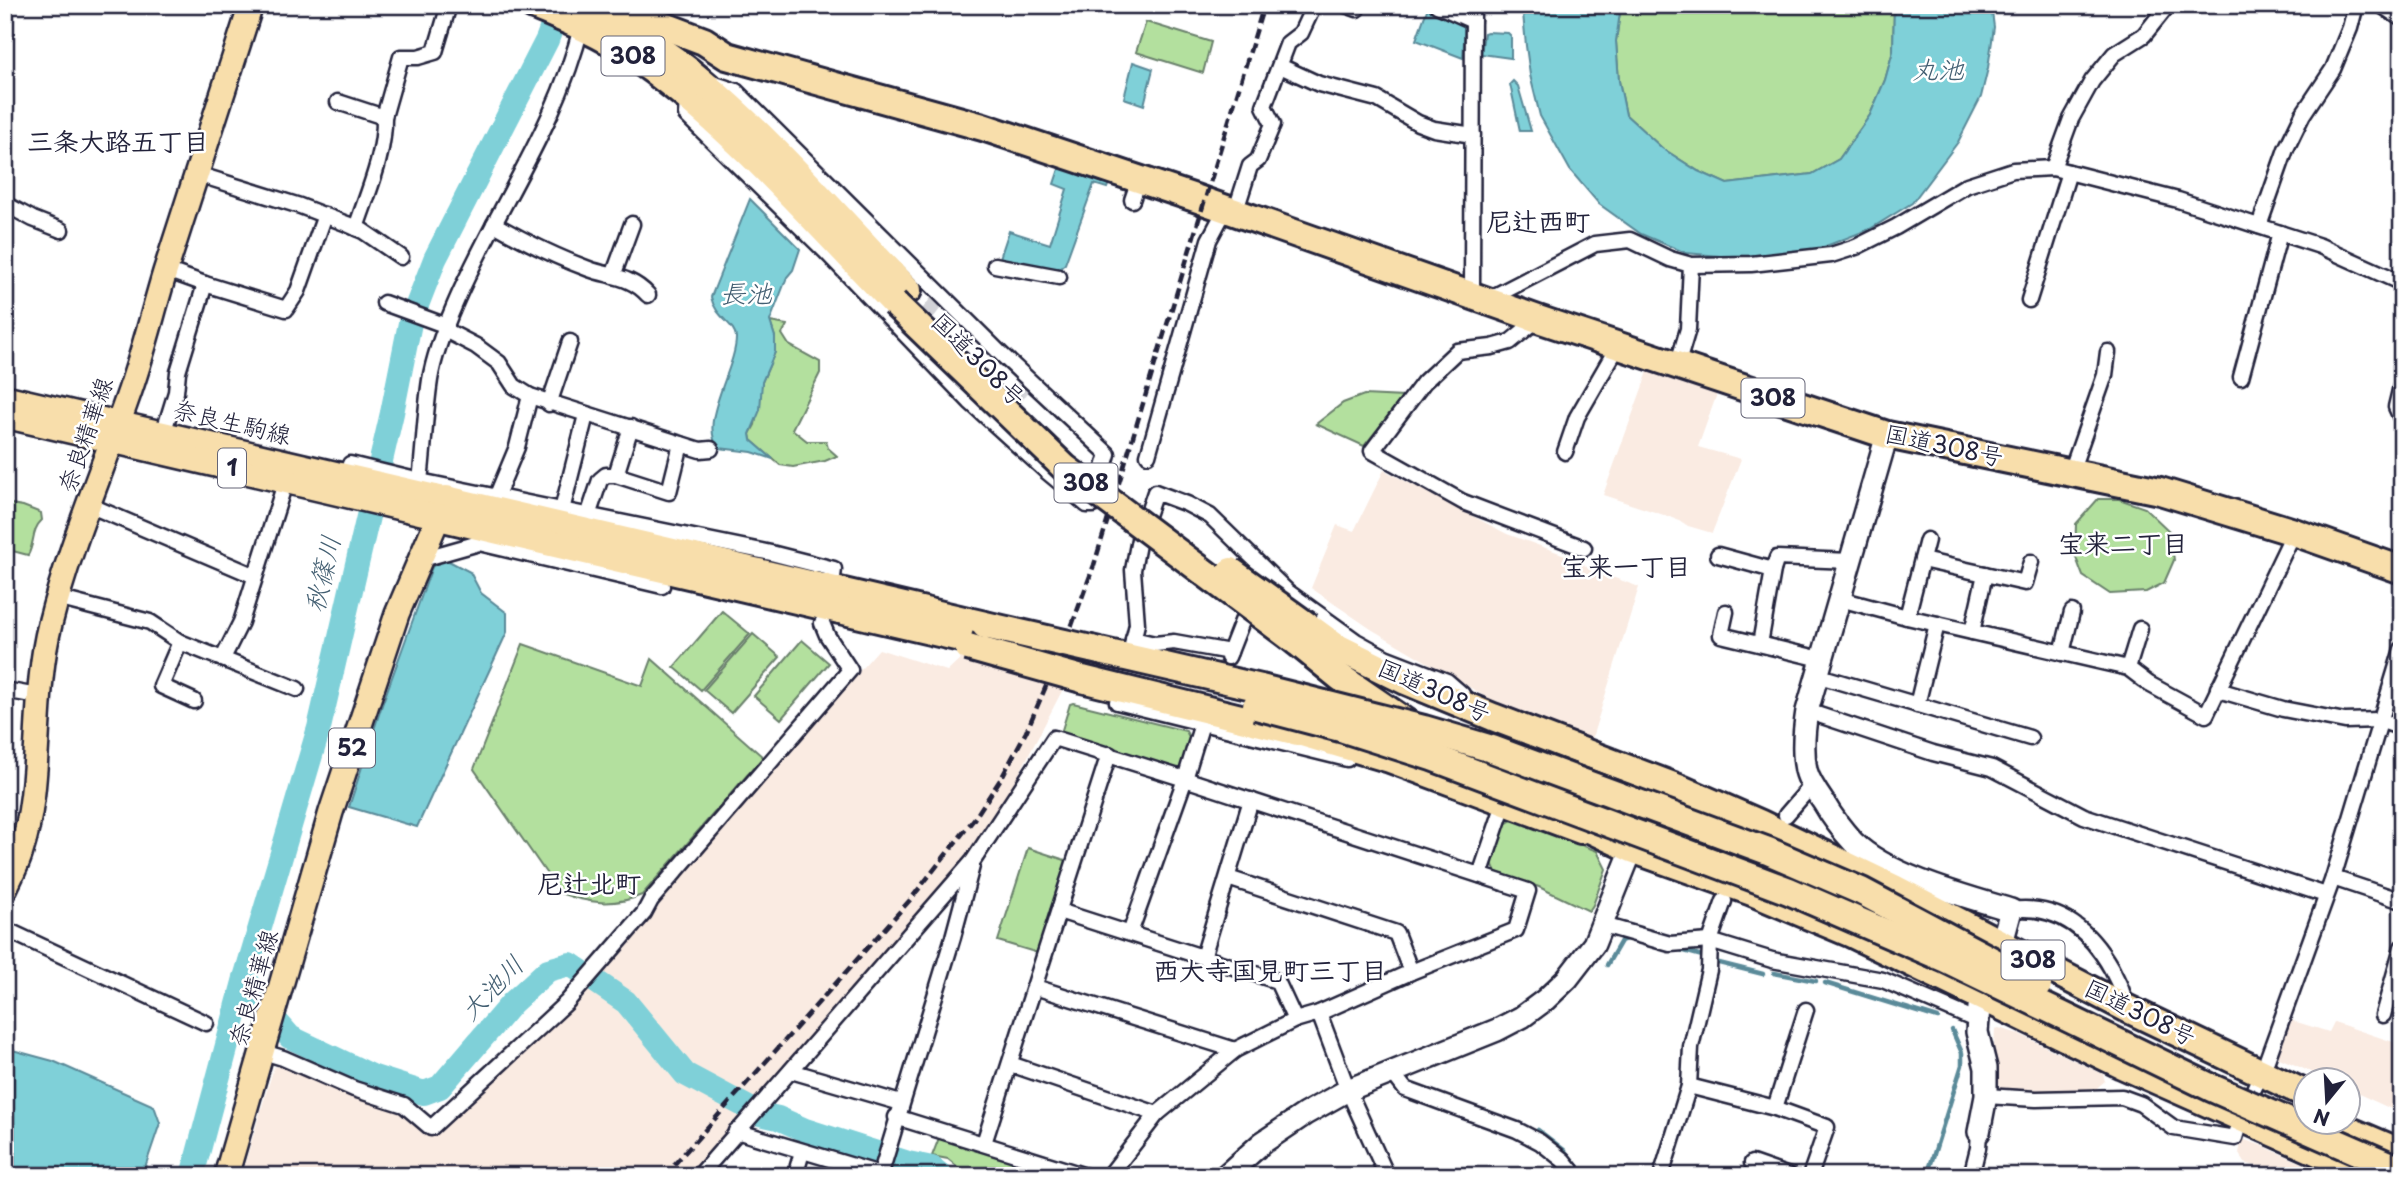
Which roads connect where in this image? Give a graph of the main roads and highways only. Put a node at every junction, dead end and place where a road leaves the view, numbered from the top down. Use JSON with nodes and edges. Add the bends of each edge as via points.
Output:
{"nodes":[{"id":1,"x":251,"y":5,"type":"edge"},
{"id":2,"x":532,"y":5,"type":"edge"},
{"id":3,"x":581,"y":15,"type":"edge"},
{"id":4,"x":622,"y":26,"type":"junction"},
{"id":5,"x":727,"y":56,"type":"junction"},
{"id":6,"x":694,"y":88,"type":"junction"},
{"id":7,"x":5,"y":397,"type":"edge"},
{"id":8,"x":5,"y":416,"type":"edge"},
{"id":9,"x":115,"y":432,"type":"junction"},
{"id":10,"x":352,"y":480,"type":"junction"},
{"id":11,"x":442,"y":508,"type":"junction"},
{"id":12,"x":2400,"y":566,"type":"edge"},
{"id":13,"x":1303,"y":635,"type":"junction"},
{"id":14,"x":974,"y":637,"type":"junction"},
{"id":15,"x":1086,"y":665,"type":"junction"},
{"id":16,"x":1340,"y":677,"type":"junction"},
{"id":17,"x":1260,"y":690,"type":"junction"},
{"id":18,"x":1653,"y":788,"type":"junction"},
{"id":19,"x":1632,"y":849,"type":"junction"},
{"id":20,"x":8,"y":875,"type":"edge"},
{"id":21,"x":2031,"y":1001,"type":"junction"},
{"id":22,"x":2292,"y":1088,"type":"edge"},
{"id":23,"x":2292,"y":1105,"type":"edge"},
{"id":24,"x":2362,"y":1120,"type":"edge"},
{"id":25,"x":2362,"y":1136,"type":"edge"},
{"id":26,"x":2402,"y":1137,"type":"edge"},
{"id":27,"x":2402,"y":1153,"type":"edge"},
{"id":28,"x":2402,"y":1171,"type":"edge"},
{"id":29,"x":226,"y":1176,"type":"edge"},
{"id":30,"x":2372,"y":1176,"type":"edge"}],
"edges":[{"from":1,"to":9,"type":"main road","name":"奈良精華線"},
{"from":2,"to":3,"type":"highway","number":"308"},
{"from":3,"to":4,"type":"highway","name":"国道308号","number":"308"},
{"from":3,"to":6,"type":"highway","name":"国道308号","number":"308","via":[[625,51]]},
{"from":4,"to":5,"type":"highway","number":"308","via":[[638,16],[704,41]]},
{"from":4,"to":6,"type":"highway","name":"国道308号","number":"308"},
{"from":5,"to":6,"type":"highway","number":"308","via":[[715,62]]},
{"from":5,"to":12,"type":"highway","name":"国道308号","number":"308","via":[[983,127],[1136,190],[1230,212],[1886,435],[2160,491]]},
{"from":6,"to":13,"type":"highway","name":"国道308号","number":"308","bridge":true,"via":[[735,140],[901,296],[1065,468]]},
{"from":7,"to":9,"type":"main road","name":"奈良生駒線","number":"1"},
{"from":8,"to":9,"type":"main road","name":"奈良生駒線","number":"1"},
{"from":9,"to":10,"type":"main road","name":"奈良生駒線","number":"1","via":[[163,434]]},
{"from":9,"to":10,"type":"main road","name":"奈良生駒線","number":"1","via":[[286,480]]},
{"from":9,"to":20,"type":"main road","name":"奈良精華線","via":[[43,652],[29,815],[20,856]]},
{"from":10,"to":11,"type":"main road","name":"奈良生駒線","number":"1","via":[[415,494]]},
{"from":11,"to":14,"type":"highway"},
{"from":11,"to":14,"type":"highway","via":[[830,616]]},
{"from":11,"to":29,"type":"main road","name":"奈良精華線","number":"52","via":[[397,614],[331,812]]},
{"from":13,"to":16,"type":"highway","name":"国道308号","number":"308"},
{"from":13,"to":18,"type":"highway","name":"国道308号","number":"308"},
{"from":14,"to":15,"type":"highway","bridge":true},
{"from":15,"to":17,"type":"highway","name":"国道308号","number":"308"},
{"from":15,"to":19,"type":"highway","via":[[1390,759]]},
{"from":16,"to":19,"type":"highway","name":"国道308号","number":"308","via":[[1518,796]]},
{"from":16,"to":21,"type":"highway","number":"308","bridge":true,"via":[[1509,766],[1783,872]]},
{"from":17,"to":18,"type":"highway","via":[[1414,709]]},
{"from":17,"to":21,"type":"highway","name":"国道308号","number":"308","bridge":true,"via":[[1344,729],[1432,757],[1765,881],[1869,924]]},
{"from":17,"to":23,"type":"highway","name":"国道308号","number":"308","bridge":true,"via":[[1492,749],[1819,871],[2100,1017]]},
{"from":18,"to":22,"type":"highway","name":"国道308号","number":"308","via":[[1675,806],[1774,820],[2126,1008]]},
{"from":19,"to":30,"type":"highway","name":"国道308号","number":"308","via":[[1827,923],[1979,1009]]},
{"from":21,"to":28,"type":"highway","name":"国道308号","number":"308","bridge":true,"via":[[2201,1083]]},
{"from":24,"to":26,"type":"highway"},
{"from":25,"to":27,"type":"highway"}]}
